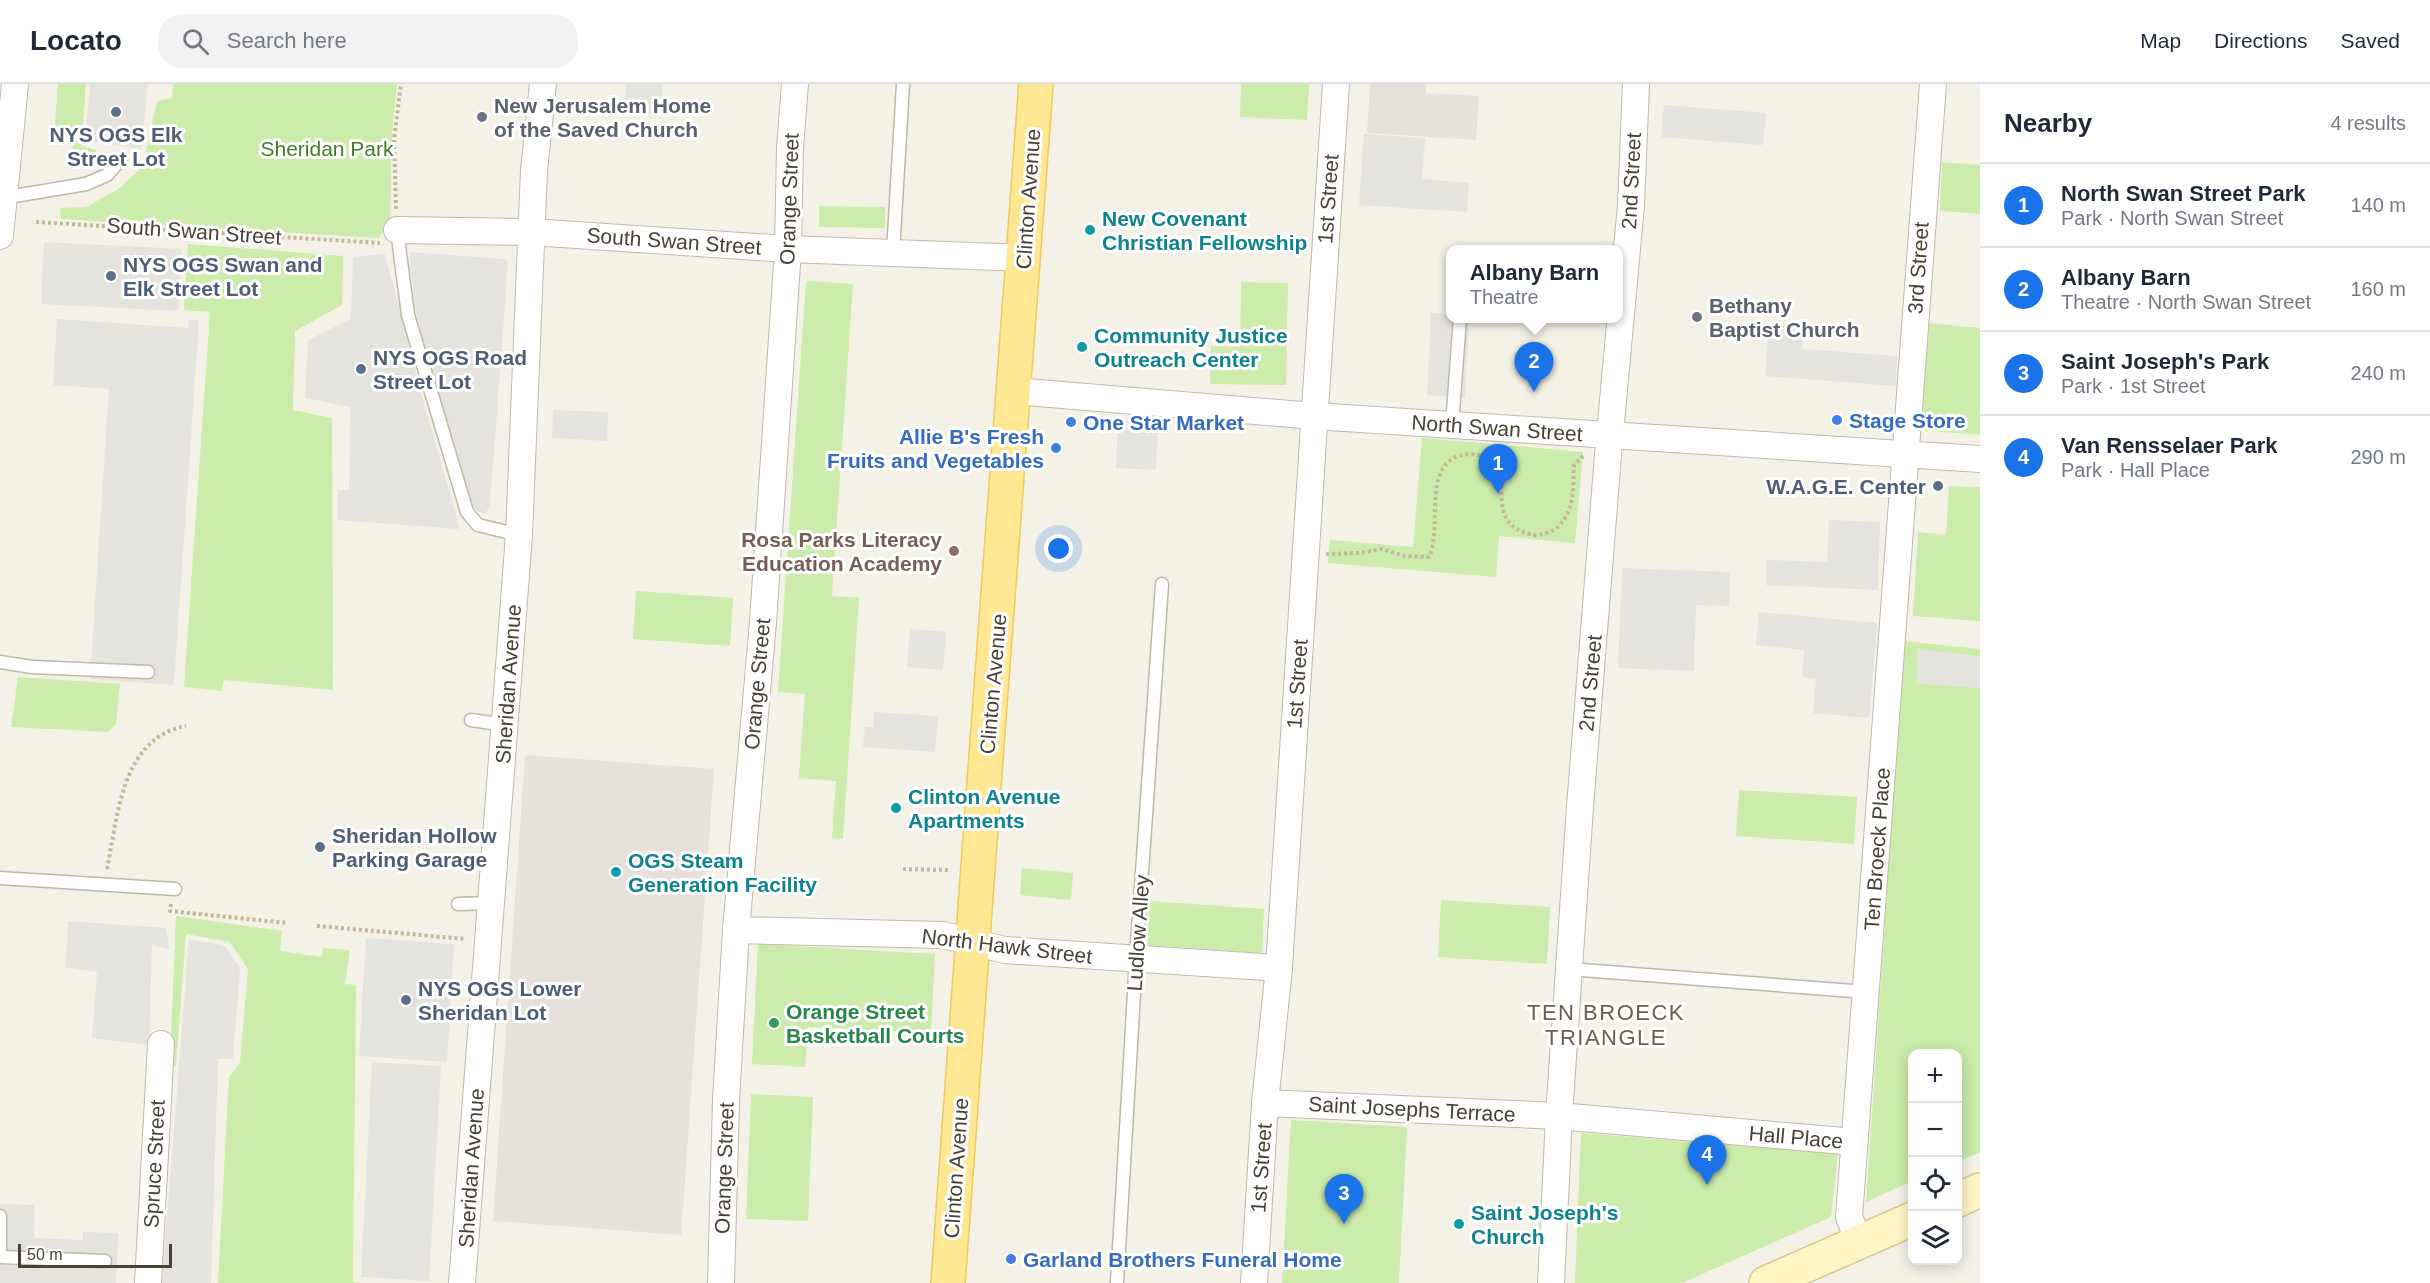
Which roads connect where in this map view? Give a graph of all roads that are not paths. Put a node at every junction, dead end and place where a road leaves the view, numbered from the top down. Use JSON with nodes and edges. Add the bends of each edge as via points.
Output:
{"nodes":[{"id":1,"x":15,"y":84,"type":"edge"},
{"id":2,"x":543,"y":84,"type":"edge"},
{"id":3,"x":795,"y":84,"type":"edge"},
{"id":4,"x":903,"y":84,"type":"edge"},
{"id":5,"x":1035,"y":84,"type":"edge"},
{"id":6,"x":1336,"y":84,"type":"edge"},
{"id":7,"x":1636,"y":84,"type":"edge"},
{"id":8,"x":1933,"y":84,"type":"edge"},
{"id":9,"x":121,"y":159,"type":"dead end"},
{"id":10,"x":1,"y":198,"type":"edge"},
{"id":11,"x":531,"y":232,"type":"junction"},
{"id":12,"x":0,"y":236,"type":"edge"},
{"id":13,"x":390,"y":236,"type":"joint"},
{"id":14,"x":788,"y":249,"type":"junction"},
{"id":15,"x":893,"y":253,"type":"junction"},
{"id":16,"x":1024,"y":258,"type":"junction"},
{"id":17,"x":1623,"y":293,"type":"edge"},
{"id":18,"x":1460,"y":323,"type":"edge"},
{"id":19,"x":1620,"y":323,"type":"edge"},
{"id":20,"x":1015,"y":391,"type":"junction"},
{"id":21,"x":1314,"y":416,"type":"junction"},
{"id":22,"x":1452,"y":424,"type":"junction"},
{"id":23,"x":1610,"y":435,"type":"junction"},
{"id":24,"x":1904,"y":453,"type":"junction"},
{"id":25,"x":1980,"y":459,"type":"edge"},
{"id":26,"x":519,"y":536,"type":"junction"},
{"id":27,"x":1162,"y":584,"type":"dead end"},
{"id":28,"x":0,"y":662,"type":"edge"},
{"id":29,"x":148,"y":672,"type":"dead end"},
{"id":30,"x":471,"y":720,"type":"dead end"},
{"id":31,"x":505,"y":725,"type":"junction"},
{"id":32,"x":0,"y":878,"type":"edge"},
{"id":33,"x":173,"y":889,"type":"road end"},
{"id":34,"x":458,"y":903,"type":"dead end"},
{"id":35,"x":492,"y":903,"type":"junction"},
{"id":36,"x":736,"y":930,"type":"junction"},
{"id":37,"x":971,"y":942,"type":"junction"},
{"id":38,"x":1136,"y":959,"type":"junction"},
{"id":39,"x":1279,"y":968,"type":"junction"},
{"id":40,"x":1569,"y":969,"type":"junction"},
{"id":41,"x":1866,"y":992,"type":"junction"},
{"id":42,"x":161,"y":1044,"type":"dead end"},
{"id":43,"x":1265,"y":1103,"type":"junction"},
{"id":44,"x":1559,"y":1116,"type":"junction"},
{"id":45,"x":1854,"y":1142,"type":"junction"},
{"id":46,"x":1980,"y":1190,"type":"edge"},
{"id":47,"x":1962,"y":1198,"type":"edge"},
{"id":48,"x":0,"y":1216,"type":"edge"},
{"id":49,"x":1908,"y":1221,"type":"edge"},
{"id":50,"x":1859,"y":1242,"type":"junction"},
{"id":51,"x":0,"y":1249,"type":"edge"},
{"id":52,"x":0,"y":1257,"type":"edge"},
{"id":53,"x":105,"y":1261,"type":"dead end"},
{"id":54,"x":469,"y":1282,"type":"edge"},
{"id":55,"x":148,"y":1283,"type":"edge"},
{"id":56,"x":721,"y":1283,"type":"edge"},
{"id":57,"x":948,"y":1283,"type":"edge"},
{"id":58,"x":1117,"y":1283,"type":"edge"},
{"id":59,"x":1254,"y":1283,"type":"edge"},
{"id":60,"x":1551,"y":1283,"type":"edge"},
{"id":61,"x":1766,"y":1283,"type":"edge"}],
"edges":[{"from":1,"to":10,"type":"street"},
{"from":2,"to":11,"type":"street","name":"Sheridan Avenue"},
{"from":3,"to":14,"type":"street","name":"Orange Street"},
{"from":4,"to":15,"type":"lane"},
{"from":5,"to":16,"type":"main road","name":"Clinton Avenue"},
{"from":6,"to":21,"type":"street","name":"1st Street"},
{"from":7,"to":17,"type":"street","name":"2nd Street"},
{"from":8,"to":24,"type":"street","name":"3rd Street"},
{"from":9,"to":10,"type":"lane","via":[[107,176],[86,184]]},
{"from":10,"to":12,"type":"street"},
{"from":11,"to":13,"type":"street","name":"South Swan Street"},
{"from":11,"to":14,"type":"street","name":"South Swan Street"},
{"from":11,"to":26,"type":"street","name":"Sheridan Avenue"},
{"from":13,"to":26,"type":"lane","via":[[408,315],[467,513],[478,525]]},
{"from":14,"to":15,"type":"street","name":"South Swan Street"},
{"from":14,"to":36,"type":"street","name":"Orange Street","via":[[763,622]]},
{"from":15,"to":16,"type":"street","name":"South Swan Street"},
{"from":16,"to":20,"type":"main road","name":"Clinton Avenue"},
{"from":18,"to":22,"type":"lane"},
{"from":19,"to":23,"type":"street","name":"2nd Street"},
{"from":20,"to":21,"type":"street","name":"North Swan Street"},
{"from":20,"to":37,"type":"main road","name":"Clinton Avenue"},
{"from":21,"to":22,"type":"street","name":"North Swan Street"},
{"from":21,"to":39,"type":"street","name":"1st Street"},
{"from":22,"to":23,"type":"street","name":"North Swan Street"},
{"from":23,"to":24,"type":"street","name":"North Swan Street"},
{"from":23,"to":40,"type":"street","name":"2nd Street"},
{"from":24,"to":25,"type":"street","name":"North Swan Street"},
{"from":24,"to":41,"type":"street","name":"Ten Broeck Place"},
{"from":26,"to":31,"type":"street","name":"Sheridan Avenue"},
{"from":27,"to":38,"type":"lane","name":"Ludlow Alley"},
{"from":28,"to":29,"type":"lane"},
{"from":30,"to":31,"type":"lane"},
{"from":31,"to":35,"type":"street","name":"Sheridan Avenue"},
{"from":32,"to":33,"type":"lane"},
{"from":34,"to":35,"type":"lane"},
{"from":35,"to":54,"type":"street","name":"Sheridan Avenue"},
{"from":36,"to":37,"type":"street","name":"North Hawk Street","via":[[943,935]]},
{"from":36,"to":56,"type":"street","name":"Orange Street"},
{"from":37,"to":38,"type":"street","name":"North Hawk Street","via":[[1005,950]]},
{"from":37,"to":57,"type":"main road","name":"Clinton Avenue"},
{"from":38,"to":39,"type":"street","name":"North Hawk Street"},
{"from":38,"to":58,"type":"lane","name":"Ludlow Alley"},
{"from":39,"to":43,"type":"street","name":"1st Street"},
{"from":40,"to":41,"type":"lane"},
{"from":40,"to":44,"type":"street","name":"2nd Street"},
{"from":41,"to":45,"type":"street","name":"Ten Broeck Place"},
{"from":42,"to":55,"type":"street","name":"Spruce Street"},
{"from":43,"to":44,"type":"street","name":"Saint Josephs Terrace"},
{"from":43,"to":59,"type":"street","name":"1st Street"},
{"from":44,"to":45,"type":"street","name":"Hall Place"},
{"from":44,"to":60,"type":"street","name":"2nd Street"},
{"from":45,"to":50,"type":"street","name":"Ten Broeck Place","via":[[1849,1217]]},
{"from":46,"to":47,"type":"street"},
{"from":48,"to":51,"type":"lane"},
{"from":49,"to":50,"type":"street"},
{"from":50,"to":61,"type":"street"},
{"from":52,"to":53,"type":"lane"}]}
